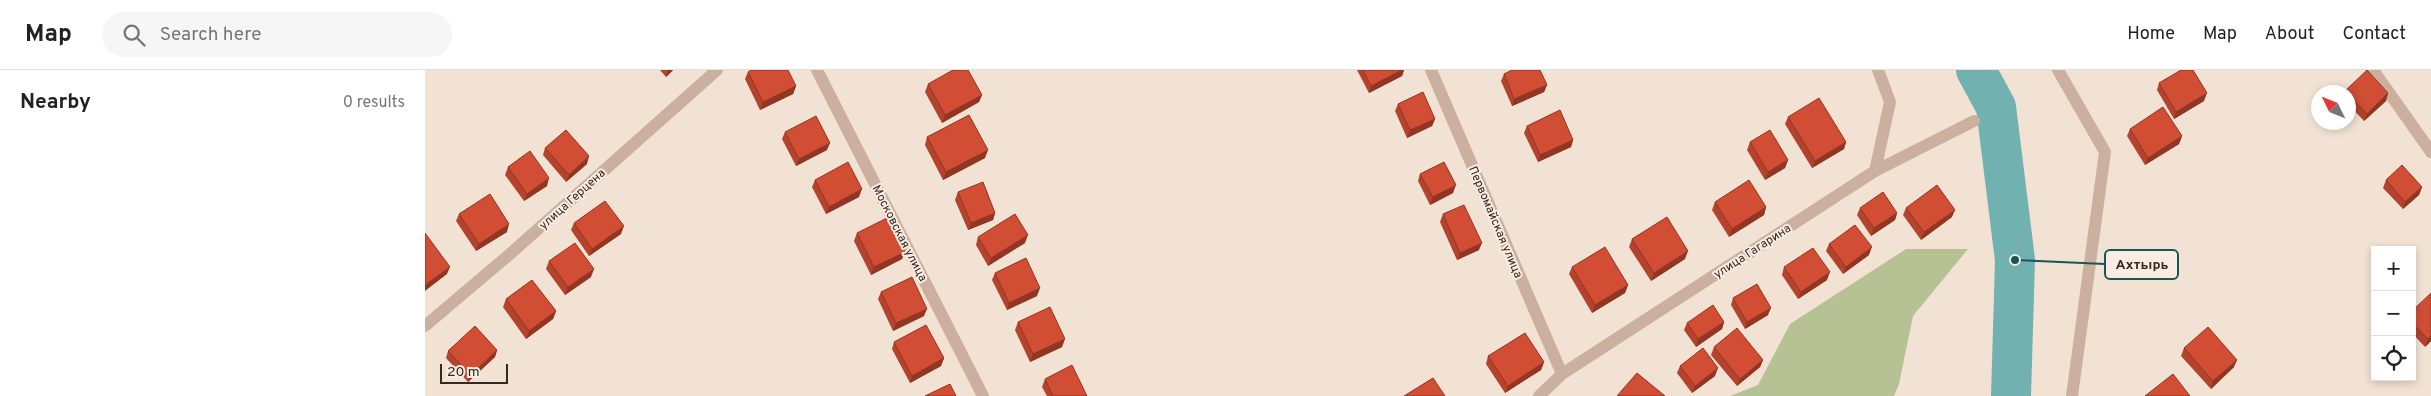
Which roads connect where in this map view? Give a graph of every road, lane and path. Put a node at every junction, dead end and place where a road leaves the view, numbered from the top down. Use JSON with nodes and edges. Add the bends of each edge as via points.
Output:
{"nodes":[{"id":1,"x":717,"y":70,"type":"edge"},
{"id":2,"x":817,"y":70,"type":"edge"},
{"id":3,"x":1431,"y":70,"type":"edge"},
{"id":4,"x":1878,"y":70,"type":"edge"},
{"id":5,"x":2058,"y":70,"type":"edge"},
{"id":6,"x":2373,"y":70,"type":"edge"},
{"id":7,"x":1974,"y":121,"type":"dead end"},
{"id":8,"x":2431,"y":152,"type":"edge"},
{"id":9,"x":1875,"y":171,"type":"junction"},
{"id":10,"x":425,"y":326,"type":"edge"},
{"id":11,"x":1561,"y":374,"type":"junction"},
{"id":12,"x":983,"y":396,"type":"edge"},
{"id":13,"x":1539,"y":396,"type":"edge"},
{"id":14,"x":2072,"y":396,"type":"edge"}],
"edges":[{"from":1,"to":10,"type":"street","name":"улица Герцена"},
{"from":2,"to":12,"type":"street","name":"Московская улица"},
{"from":3,"to":11,"type":"street","name":"Первомайская улица"},
{"from":4,"to":9,"type":"street","via":[[1890,102]]},
{"from":5,"to":14,"type":"street","via":[[2105,152]]},
{"from":6,"to":8,"type":"street"},
{"from":7,"to":9,"type":"street","name":"улица Гагарина"},
{"from":9,"to":11,"type":"street","name":"улица Гагарина"},
{"from":11,"to":13,"type":"street","name":"улица Гагарина"}]}
